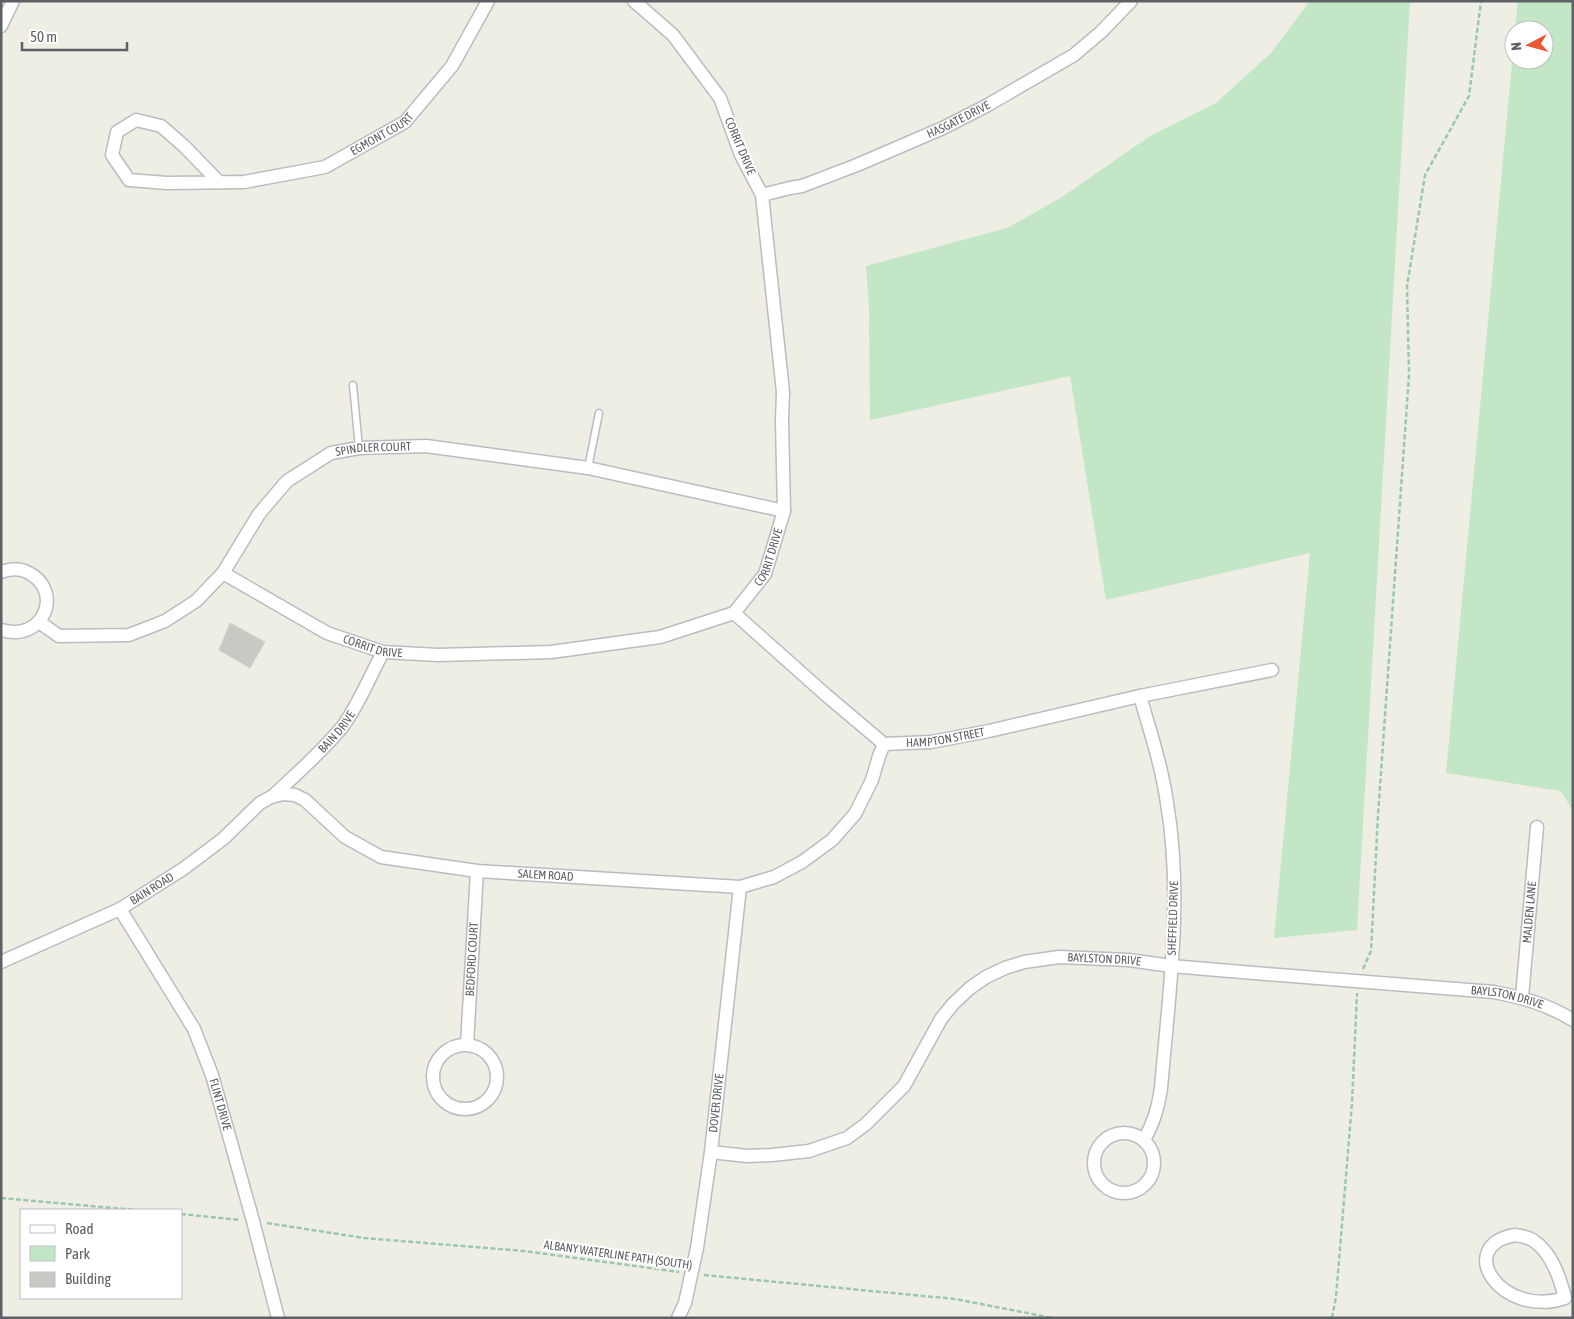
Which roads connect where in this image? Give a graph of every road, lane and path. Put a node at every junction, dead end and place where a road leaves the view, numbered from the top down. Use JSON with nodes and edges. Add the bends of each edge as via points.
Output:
{"nodes":[{"id":1,"x":14,"y":1,"type":"edge"},
{"id":2,"x":488,"y":1,"type":"edge"},
{"id":3,"x":634,"y":1,"type":"edge"},
{"id":4,"x":1131,"y":1,"type":"edge"},
{"id":5,"x":1481,"y":1,"type":"edge"},
{"id":6,"x":1,"y":26,"type":"edge"},
{"id":7,"x":219,"y":182,"type":"junction"},
{"id":8,"x":762,"y":195,"type":"junction"},
{"id":9,"x":353,"y":385,"type":"dead end"},
{"id":10,"x":599,"y":413,"type":"dead end"},
{"id":11,"x":359,"y":448,"type":"junction"},
{"id":12,"x":588,"y":468,"type":"junction"},
{"id":13,"x":784,"y":511,"type":"junction"},
{"id":14,"x":1,"y":572,"type":"edge"},
{"id":15,"x":223,"y":573,"type":"junction"},
{"id":16,"x":734,"y":613,"type":"junction"},
{"id":17,"x":39,"y":622,"type":"junction"},
{"id":18,"x":1,"y":630,"type":"edge"},
{"id":19,"x":383,"y":652,"type":"junction"},
{"id":20,"x":1272,"y":670,"type":"dead end"},
{"id":21,"x":1140,"y":696,"type":"junction"},
{"id":22,"x":884,"y":744,"type":"junction"},
{"id":23,"x":271,"y":797,"type":"junction"},
{"id":24,"x":1538,"y":827,"type":"dead end"},
{"id":25,"x":478,"y":871,"type":"junction"},
{"id":26,"x":740,"y":887,"type":"junction"},
{"id":27,"x":120,"y":909,"type":"junction"},
{"id":28,"x":1,"y":962,"type":"edge"},
{"id":29,"x":1171,"y":966,"type":"junction"},
{"id":30,"x":1357,"y":981,"type":"junction"},
{"id":31,"x":1522,"y":997,"type":"junction"},
{"id":32,"x":1573,"y":1020,"type":"edge"},
{"id":33,"x":468,"y":1045,"type":"junction"},
{"id":34,"x":1144,"y":1140,"type":"junction"},
{"id":35,"x":711,"y":1152,"type":"junction"},
{"id":36,"x":1,"y":1198,"type":"edge"},
{"id":37,"x":125,"y":1209,"type":"edge"},
{"id":38,"x":182,"y":1214,"type":"edge"},
{"id":39,"x":253,"y":1221,"type":"junction"},
{"id":40,"x":692,"y":1274,"type":"junction"},
{"id":41,"x":1569,"y":1298,"type":"edge"},
{"id":42,"x":278,"y":1318,"type":"edge"},
{"id":43,"x":678,"y":1318,"type":"edge"},
{"id":44,"x":1053,"y":1318,"type":"edge"},
{"id":45,"x":1332,"y":1318,"type":"edge"}],
"edges":[{"from":1,"to":6,"type":"street"},
{"from":2,"to":7,"type":"street","name":"EGMONT COURT","via":[[452,66],[406,122],[325,167],[244,182]]},
{"from":3,"to":8,"type":"street","name":"CORRIT DRIVE","via":[[673,35],[720,98],[741,154]]},
{"from":4,"to":8,"type":"street","name":"HASGATE DRIVE","via":[[1074,55],[986,106],[857,165],[802,186]]},
{"from":5,"to":30,"type":"path","via":[[1469,96],[1425,175],[1407,286],[1409,375],[1371,951]]},
{"from":7,"to":7,"type":"street","name":"EGMONT COURT","via":[[130,180],[112,155],[117,132],[136,120],[161,126]]},
{"from":8,"to":13,"type":"street","name":"CORRIT DRIVE","via":[[782,392]]},
{"from":9,"to":11,"type":"lane"},
{"from":10,"to":12,"type":"lane"},
{"from":11,"to":12,"type":"street","name":"SPINDLER COURT","via":[[426,446]]},
{"from":11,"to":15,"type":"street","name":"SPINDLER COURT","via":[[331,453],[287,481],[259,514]]},
{"from":12,"to":13,"type":"street","name":"SPINDLER COURT"},
{"from":13,"to":16,"type":"street","name":"CORRIT DRIVE","via":[[765,574]]},
{"from":14,"to":17,"type":"street","via":[[24,570],[41,583],[47,603]]},
{"from":15,"to":17,"type":"street","name":"SPINDLER COURT","via":[[196,601],[164,621],[128,635],[59,636]]},
{"from":15,"to":19,"type":"street","name":"CORRIT DRIVE","via":[[327,633]]},
{"from":16,"to":19,"type":"street","name":"CORRIT DRIVE","via":[[660,638],[552,652],[438,655]]},
{"from":16,"to":22,"type":"street"},
{"from":17,"to":18,"type":"street","via":[[21,632]]},
{"from":19,"to":23,"type":"street","name":"BAIN DRIVE","via":[[343,726]]},
{"from":20,"to":21,"type":"street","name":"HAMPTON STREET"},
{"from":21,"to":22,"type":"street","name":"HAMPTON STREET","via":[[931,742]]},
{"from":21,"to":29,"type":"street","name":"SHEFFIELD DRIVE","via":[[1167,802],[1174,869]]},
{"from":22,"to":26,"type":"street","name":"SALEM ROAD","via":[[872,780],[855,814],[832,840],[802,862],[774,876]]},
{"from":23,"to":25,"type":"street","name":"SALEM ROAD","via":[[295,795],[306,800],[345,837],[381,857]]},
{"from":23,"to":27,"type":"street","name":"BAIN ROAD","via":[[260,803],[223,840]]},
{"from":24,"to":31,"type":"street","name":"MALDEN LANE"},
{"from":25,"to":26,"type":"street","name":"SALEM ROAD"},
{"from":25,"to":33,"type":"street","name":"BEDFORD COURT"},
{"from":26,"to":35,"type":"street","name":"DOVER DRIVE"},
{"from":27,"to":28,"type":"street"},
{"from":27,"to":39,"type":"street","name":"FLINT DRIVE","via":[[194,1029],[212,1075]]},
{"from":29,"to":30,"type":"street","name":"BAYLSTON DRIVE"},
{"from":29,"to":34,"type":"street","name":"SHEFFIELD DRIVE","via":[[1158,1109]]},
{"from":29,"to":35,"type":"street","name":"BAYLSTON DRIVE","via":[[1129,960],[1058,957],[1005,968],[970,988],[953,1004],[941,1019],[904,1086],[847,1138],[809,1151],[790,1153],[747,1156]]},
{"from":30,"to":31,"type":"street","name":"BAYLSTON DRIVE"},
{"from":30,"to":45,"type":"path","via":[[1352,1103]]},
{"from":31,"to":32,"type":"street","name":"BAYLSTON DRIVE"},
{"from":33,"to":33,"type":"street","via":[[457,1046],[440,1058],[434,1076],[439,1096],[455,1108],[466,1110],[486,1102],[497,1084],[494,1062],[478,1048]]},
{"from":34,"to":34,"type":"street","via":[[1125,1133],[1106,1138],[1094,1155],[1093,1165],[1101,1184],[1119,1193],[1138,1190],[1145,1184],[1151,1176],[1153,1157]]},
{"from":35,"to":40,"type":"street","name":"DOVER DRIVE"},
{"from":36,"to":37,"type":"path"},
{"from":38,"to":39,"type":"path","name":"ALBANY WATERLINE PATH (SOUTH)"},
{"from":39,"to":40,"type":"path","name":"ALBANY WATERLINE PATH (SOUTH)","via":[[364,1238],[524,1251]]},
{"from":39,"to":42,"type":"street","name":"FLINT DRIVE"},
{"from":40,"to":43,"type":"street","name":"DOVER DRIVE"},
{"from":40,"to":44,"type":"path","name":"ALBANY WATERLINE PATH (SOUTH)","via":[[955,1299]]},
{"from":41,"to":41,"type":"street","via":[[1554,1265],[1535,1242],[1515,1235],[1495,1242],[1486,1261],[1491,1281],[1500,1292],[1537,1305]]}]}
